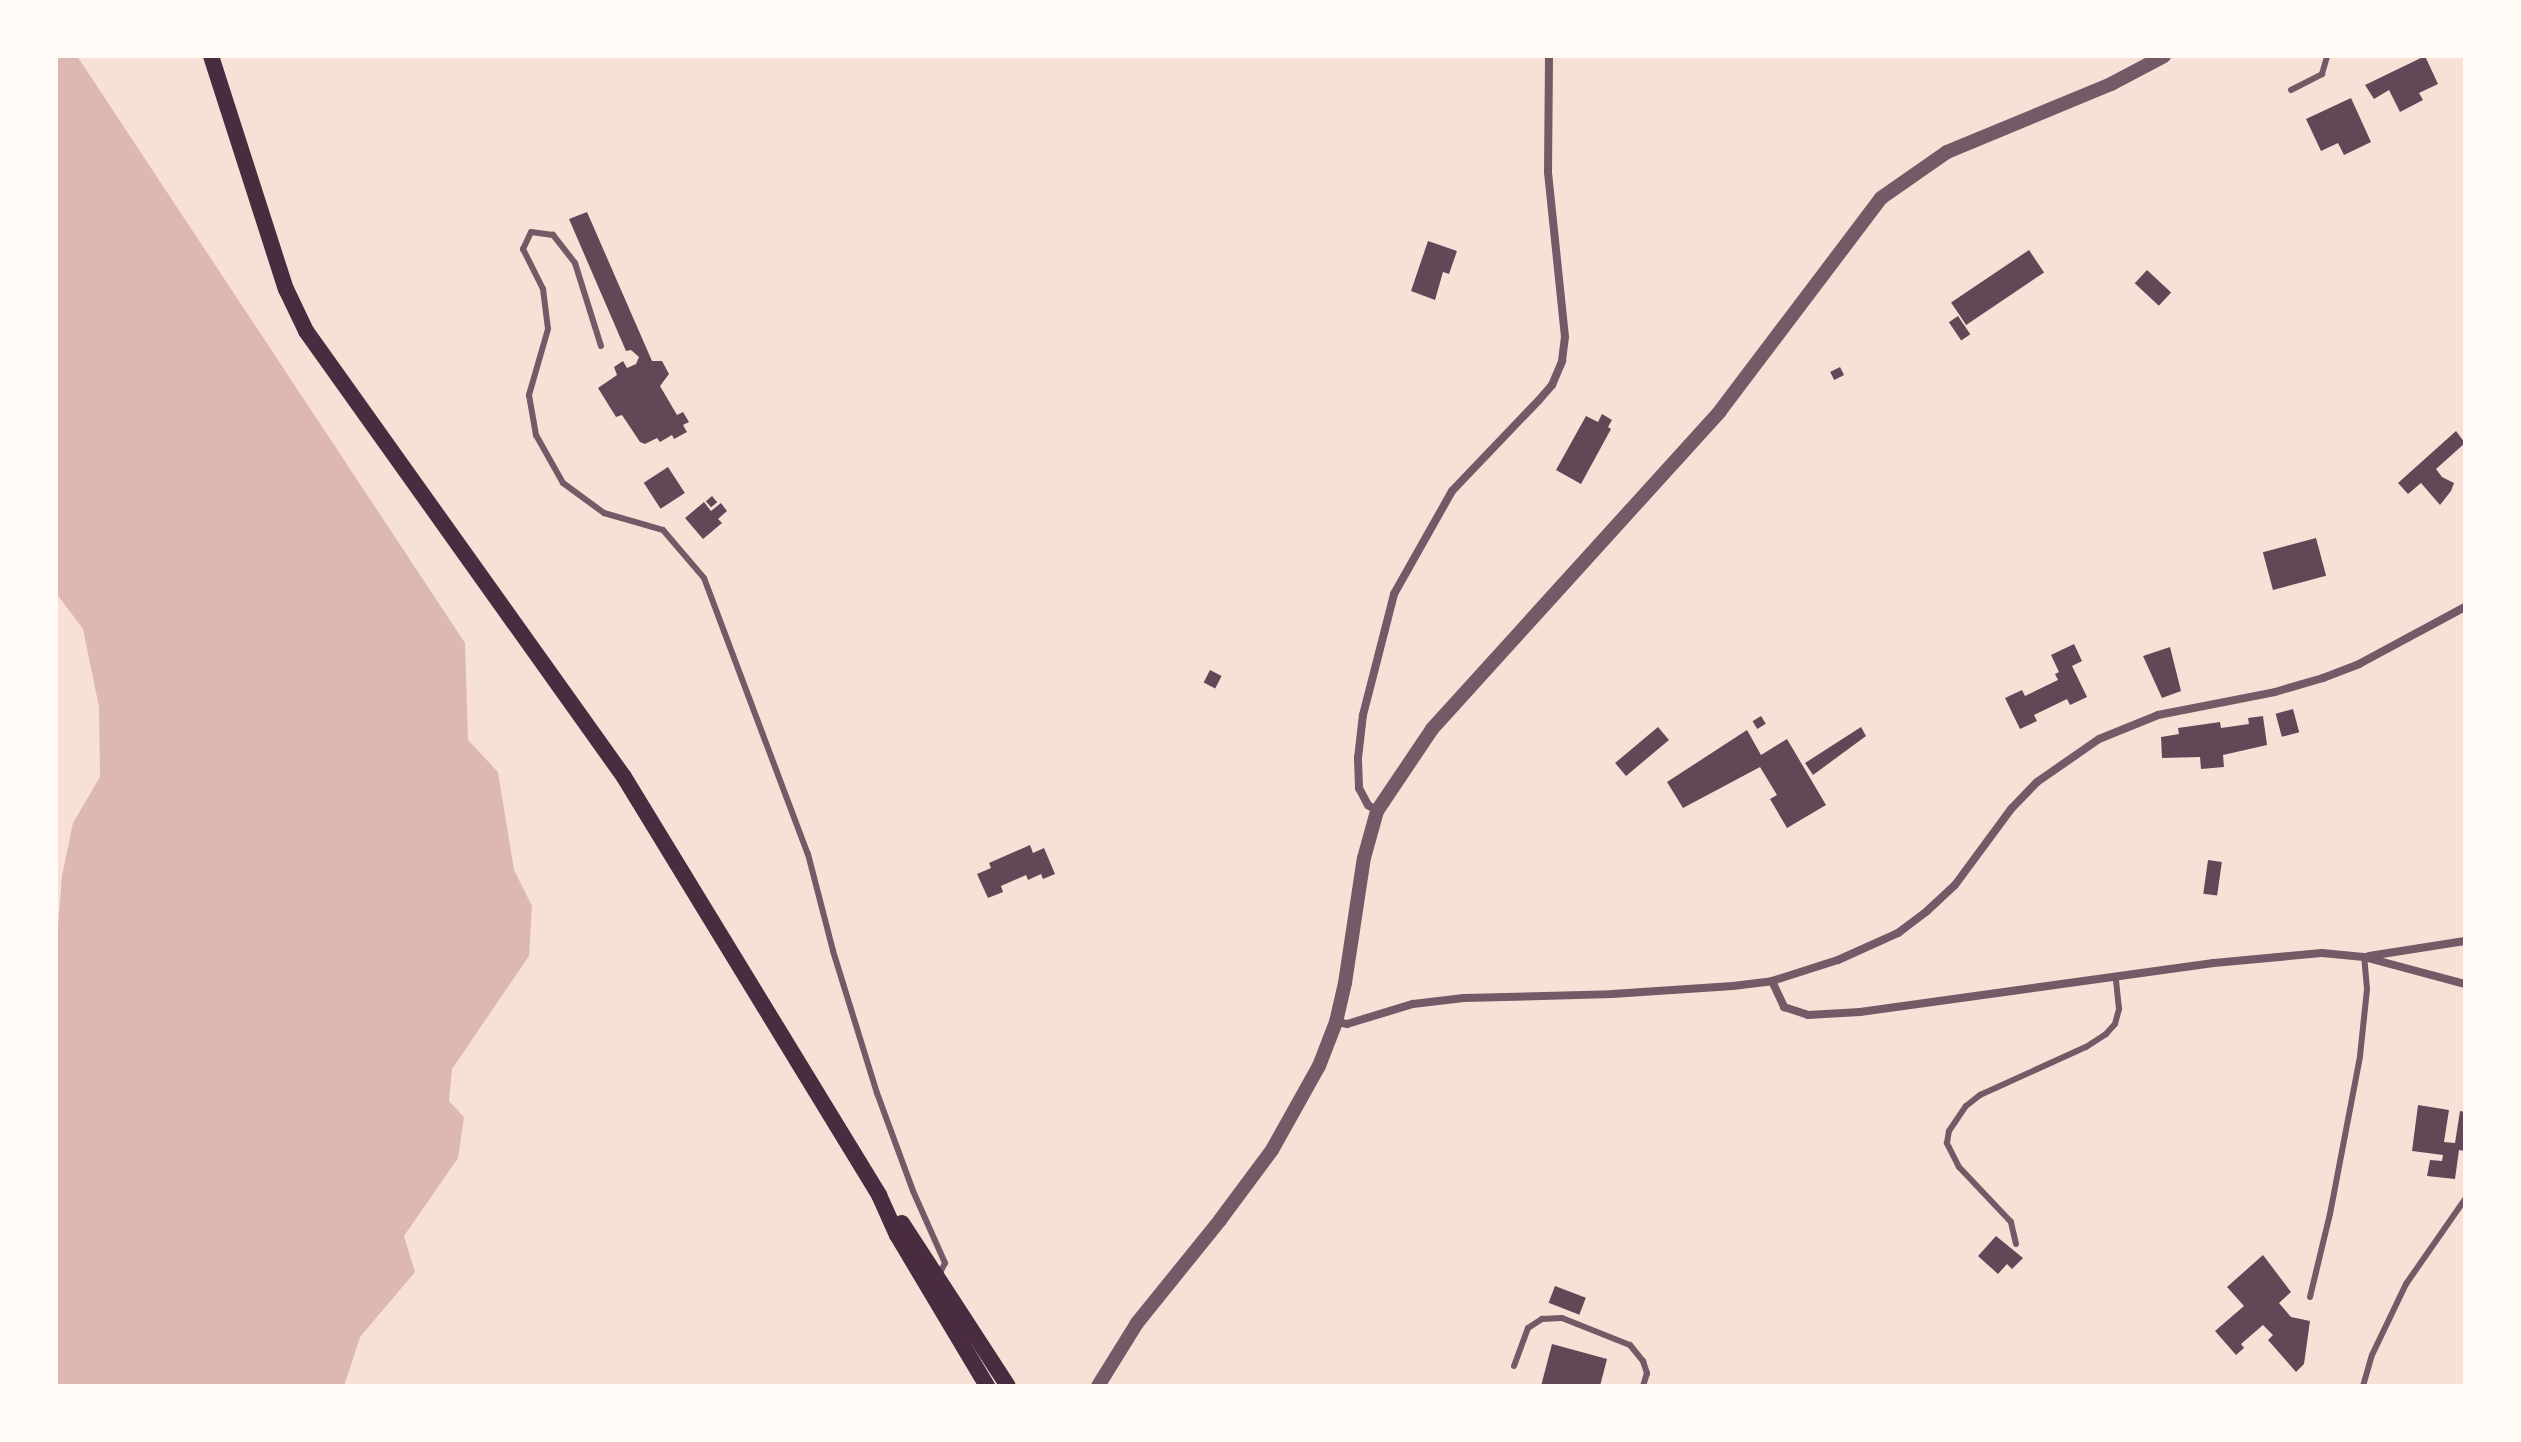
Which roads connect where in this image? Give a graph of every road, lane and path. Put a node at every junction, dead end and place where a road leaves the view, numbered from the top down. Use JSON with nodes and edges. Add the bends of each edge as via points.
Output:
{"nodes":[{"id":1,"x":211,"y":56,"type":"edge"},
{"id":2,"x":1549,"y":56,"type":"edge"},
{"id":3,"x":2164,"y":56,"type":"edge"},
{"id":4,"x":2327,"y":56,"type":"edge"},
{"id":5,"x":2291,"y":90,"type":"dead end"},
{"id":6,"x":601,"y":346,"type":"dead end"},
{"id":7,"x":2465,"y":607,"type":"edge"},
{"id":8,"x":1377,"y":811,"type":"junction"},
{"id":9,"x":2465,"y":941,"type":"edge"},
{"id":10,"x":2364,"y":957,"type":"junction"},
{"id":11,"x":2116,"y":978,"type":"junction"},
{"id":12,"x":1772,"y":981,"type":"junction"},
{"id":13,"x":2465,"y":984,"type":"edge"},
{"id":14,"x":1336,"y":1022,"type":"junction"},
{"id":15,"x":2465,"y":1199,"type":"edge"},
{"id":16,"x":2016,"y":1244,"type":"dead end"},
{"id":17,"x":932,"y":1280,"type":"junction"},
{"id":18,"x":2310,"y":1297,"type":"dead end"},
{"id":19,"x":1514,"y":1366,"type":"dead end"},
{"id":20,"x":987,"y":1386,"type":"edge"},
{"id":21,"x":1008,"y":1386,"type":"edge"},
{"id":22,"x":1098,"y":1386,"type":"edge"},
{"id":23,"x":1643,"y":1386,"type":"edge"},
{"id":24,"x":2363,"y":1386,"type":"edge"}],
"edges":[{"from":1,"to":17,"type":"main road","via":[[286,289],[306,331],[624,777]]},
{"from":2,"to":8,"type":"street","via":[[1548,172],[1565,337],[1562,361],[1552,385],[1452,491],[1394,594],[1363,715],[1358,758],[1359,788]]},
{"from":3,"to":8,"type":"street","via":[[2098,90],[1947,152],[1881,198],[1720,411],[1432,729]]},
{"from":4,"to":5,"type":"lane","via":[[2322,74]]},
{"from":6,"to":17,"type":"lane","via":[[575,263],[553,235],[531,232],[523,249],[543,289],[548,329],[529,395],[536,435],[563,483],[604,513],[663,530],[704,578],[808,854],[877,1093],[945,1263]]},
{"from":7,"to":12,"type":"street","via":[[2323,678],[2158,715],[2099,739],[2037,782],[1955,885],[1918,919],[1838,960]]},
{"from":8,"to":14,"type":"street"},
{"from":9,"to":10,"type":"street"},
{"from":10,"to":11,"type":"street","via":[[2298,955]]},
{"from":10,"to":13,"type":"street"},
{"from":10,"to":18,"type":"lane","via":[[2367,989],[2360,1056]]},
{"from":11,"to":12,"type":"street","via":[[1808,1015],[1784,1007]]},
{"from":11,"to":16,"type":"lane","via":[[2119,1009],[2106,1034],[1980,1095],[1949,1131],[1947,1143],[1959,1167],[2011,1222]]},
{"from":12,"to":14,"type":"street","via":[[1612,994],[1464,998]]},
{"from":14,"to":22,"type":"street","via":[[1319,1066],[1272,1150],[1137,1323]]},
{"from":15,"to":24,"type":"lane","via":[[2406,1284]]},
{"from":17,"to":20,"type":"main road"},
{"from":17,"to":21,"type":"main road"},
{"from":19,"to":23,"type":"lane","via":[[1528,1328],[1542,1319],[1562,1318],[1630,1345],[1647,1373]]}]}
